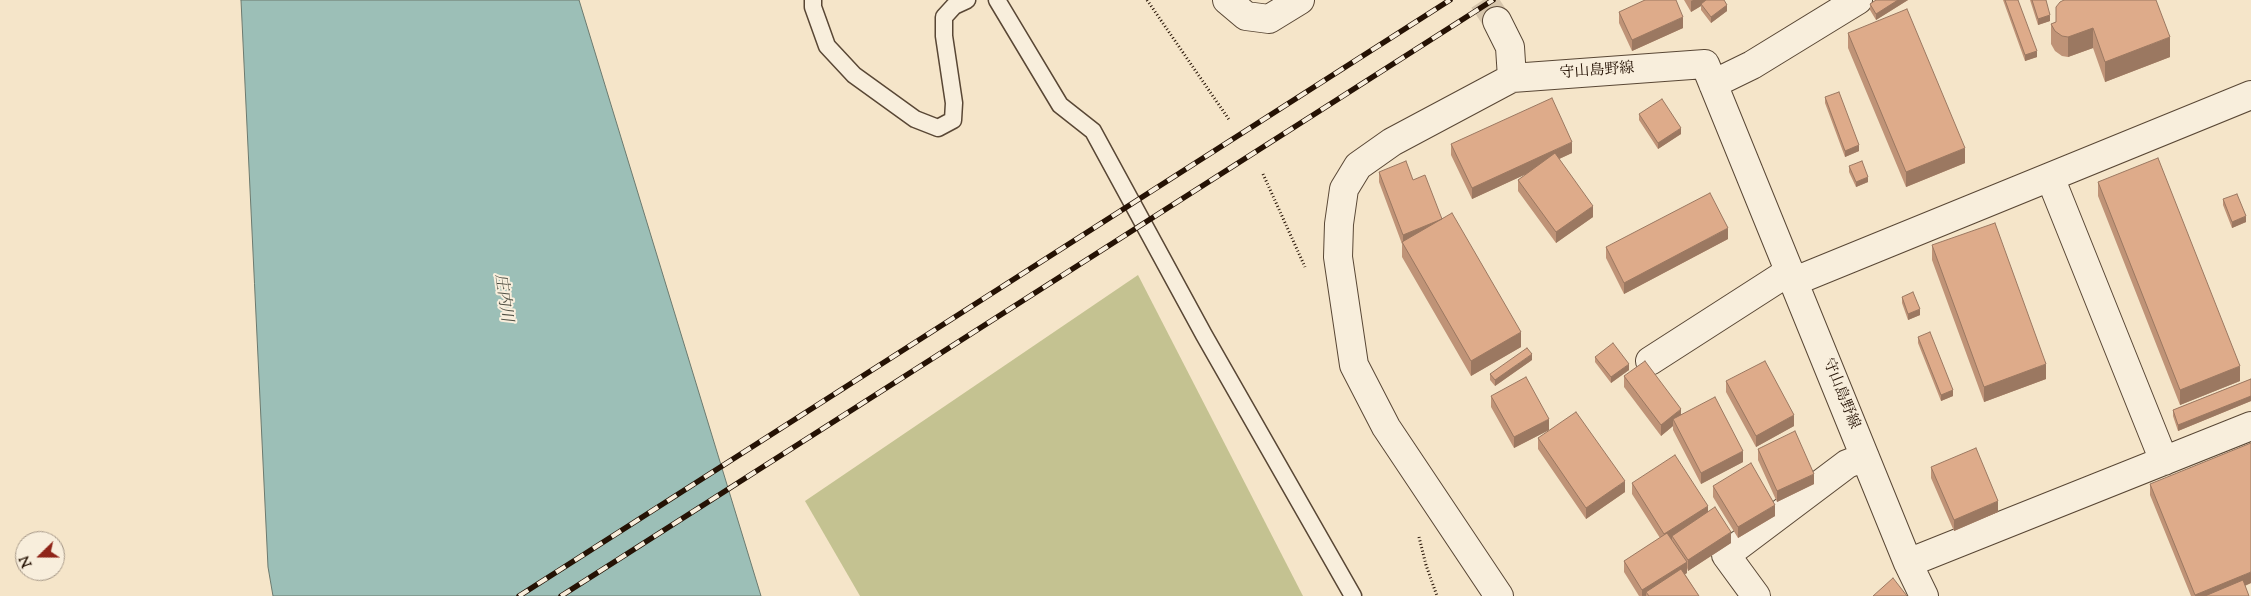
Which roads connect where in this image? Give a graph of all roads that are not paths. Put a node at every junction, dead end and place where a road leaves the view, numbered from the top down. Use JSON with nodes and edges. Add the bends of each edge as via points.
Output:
{"nodes":[{"id":1,"x":813,"y":0,"type":"edge"},
{"id":2,"x":967,"y":0,"type":"edge"},
{"id":3,"x":997,"y":0,"type":"edge"},
{"id":4,"x":1227,"y":0,"type":"edge"},
{"id":5,"x":1300,"y":0,"type":"edge"},
{"id":6,"x":1858,"y":0,"type":"edge"},
{"id":7,"x":1264,"y":10,"type":"edge"},
{"id":8,"x":1497,"y":21,"type":"tunnel mouth"},
{"id":9,"x":1512,"y":78,"type":"junction"},
{"id":10,"x":1713,"y":84,"type":"junction"},
{"id":11,"x":2251,"y":95,"type":"edge"},
{"id":12,"x":2050,"y":177,"type":"junction"},
{"id":13,"x":1792,"y":276,"type":"junction"},
{"id":14,"x":1650,"y":361,"type":"dead end"},
{"id":15,"x":2251,"y":426,"type":"edge"},
{"id":16,"x":1866,"y":457,"type":"junction"},
{"id":17,"x":2164,"y":461,"type":"junction"},
{"id":18,"x":1908,"y":563,"type":"junction"},
{"id":19,"x":1353,"y":596,"type":"edge"},
{"id":20,"x":1499,"y":596,"type":"edge"},
{"id":21,"x":1756,"y":596,"type":"edge"},
{"id":22,"x":1924,"y":596,"type":"edge"}],
"edges":[{"from":1,"to":2,"type":"lane","via":[[827,46],[854,75],[915,119],[938,128],[952,120],[954,104],[944,17],[954,6]]},
{"from":3,"to":19,"type":"lane","via":[[1060,105],[1093,131],[1204,335]]},
{"from":4,"to":7,"type":"street","via":[[1246,16]]},
{"from":5,"to":7,"type":"street"},
{"from":6,"to":10,"type":"street","via":[[1752,65]]},
{"from":8,"to":9,"type":"street","via":[[1510,47]]},
{"from":9,"to":10,"type":"street","name":"守山島野線","via":[[1705,64]]},
{"from":9,"to":20,"type":"street","via":[[1392,142],[1358,166],[1344,189],[1338,257],[1354,365],[1386,427]]},
{"from":10,"to":13,"type":"street","name":"守山島野線"},
{"from":11,"to":12,"type":"street"},
{"from":12,"to":13,"type":"street"},
{"from":12,"to":17,"type":"street"},
{"from":13,"to":14,"type":"street"},
{"from":13,"to":16,"type":"street","name":"守山島野線"},
{"from":15,"to":17,"type":"street"},
{"from":16,"to":18,"type":"street","name":"守山島野線"},
{"from":16,"to":21,"type":"street","via":[[1847,464],[1726,555]]},
{"from":17,"to":18,"type":"street"},
{"from":18,"to":22,"type":"street","name":"守山島野線"}]}
